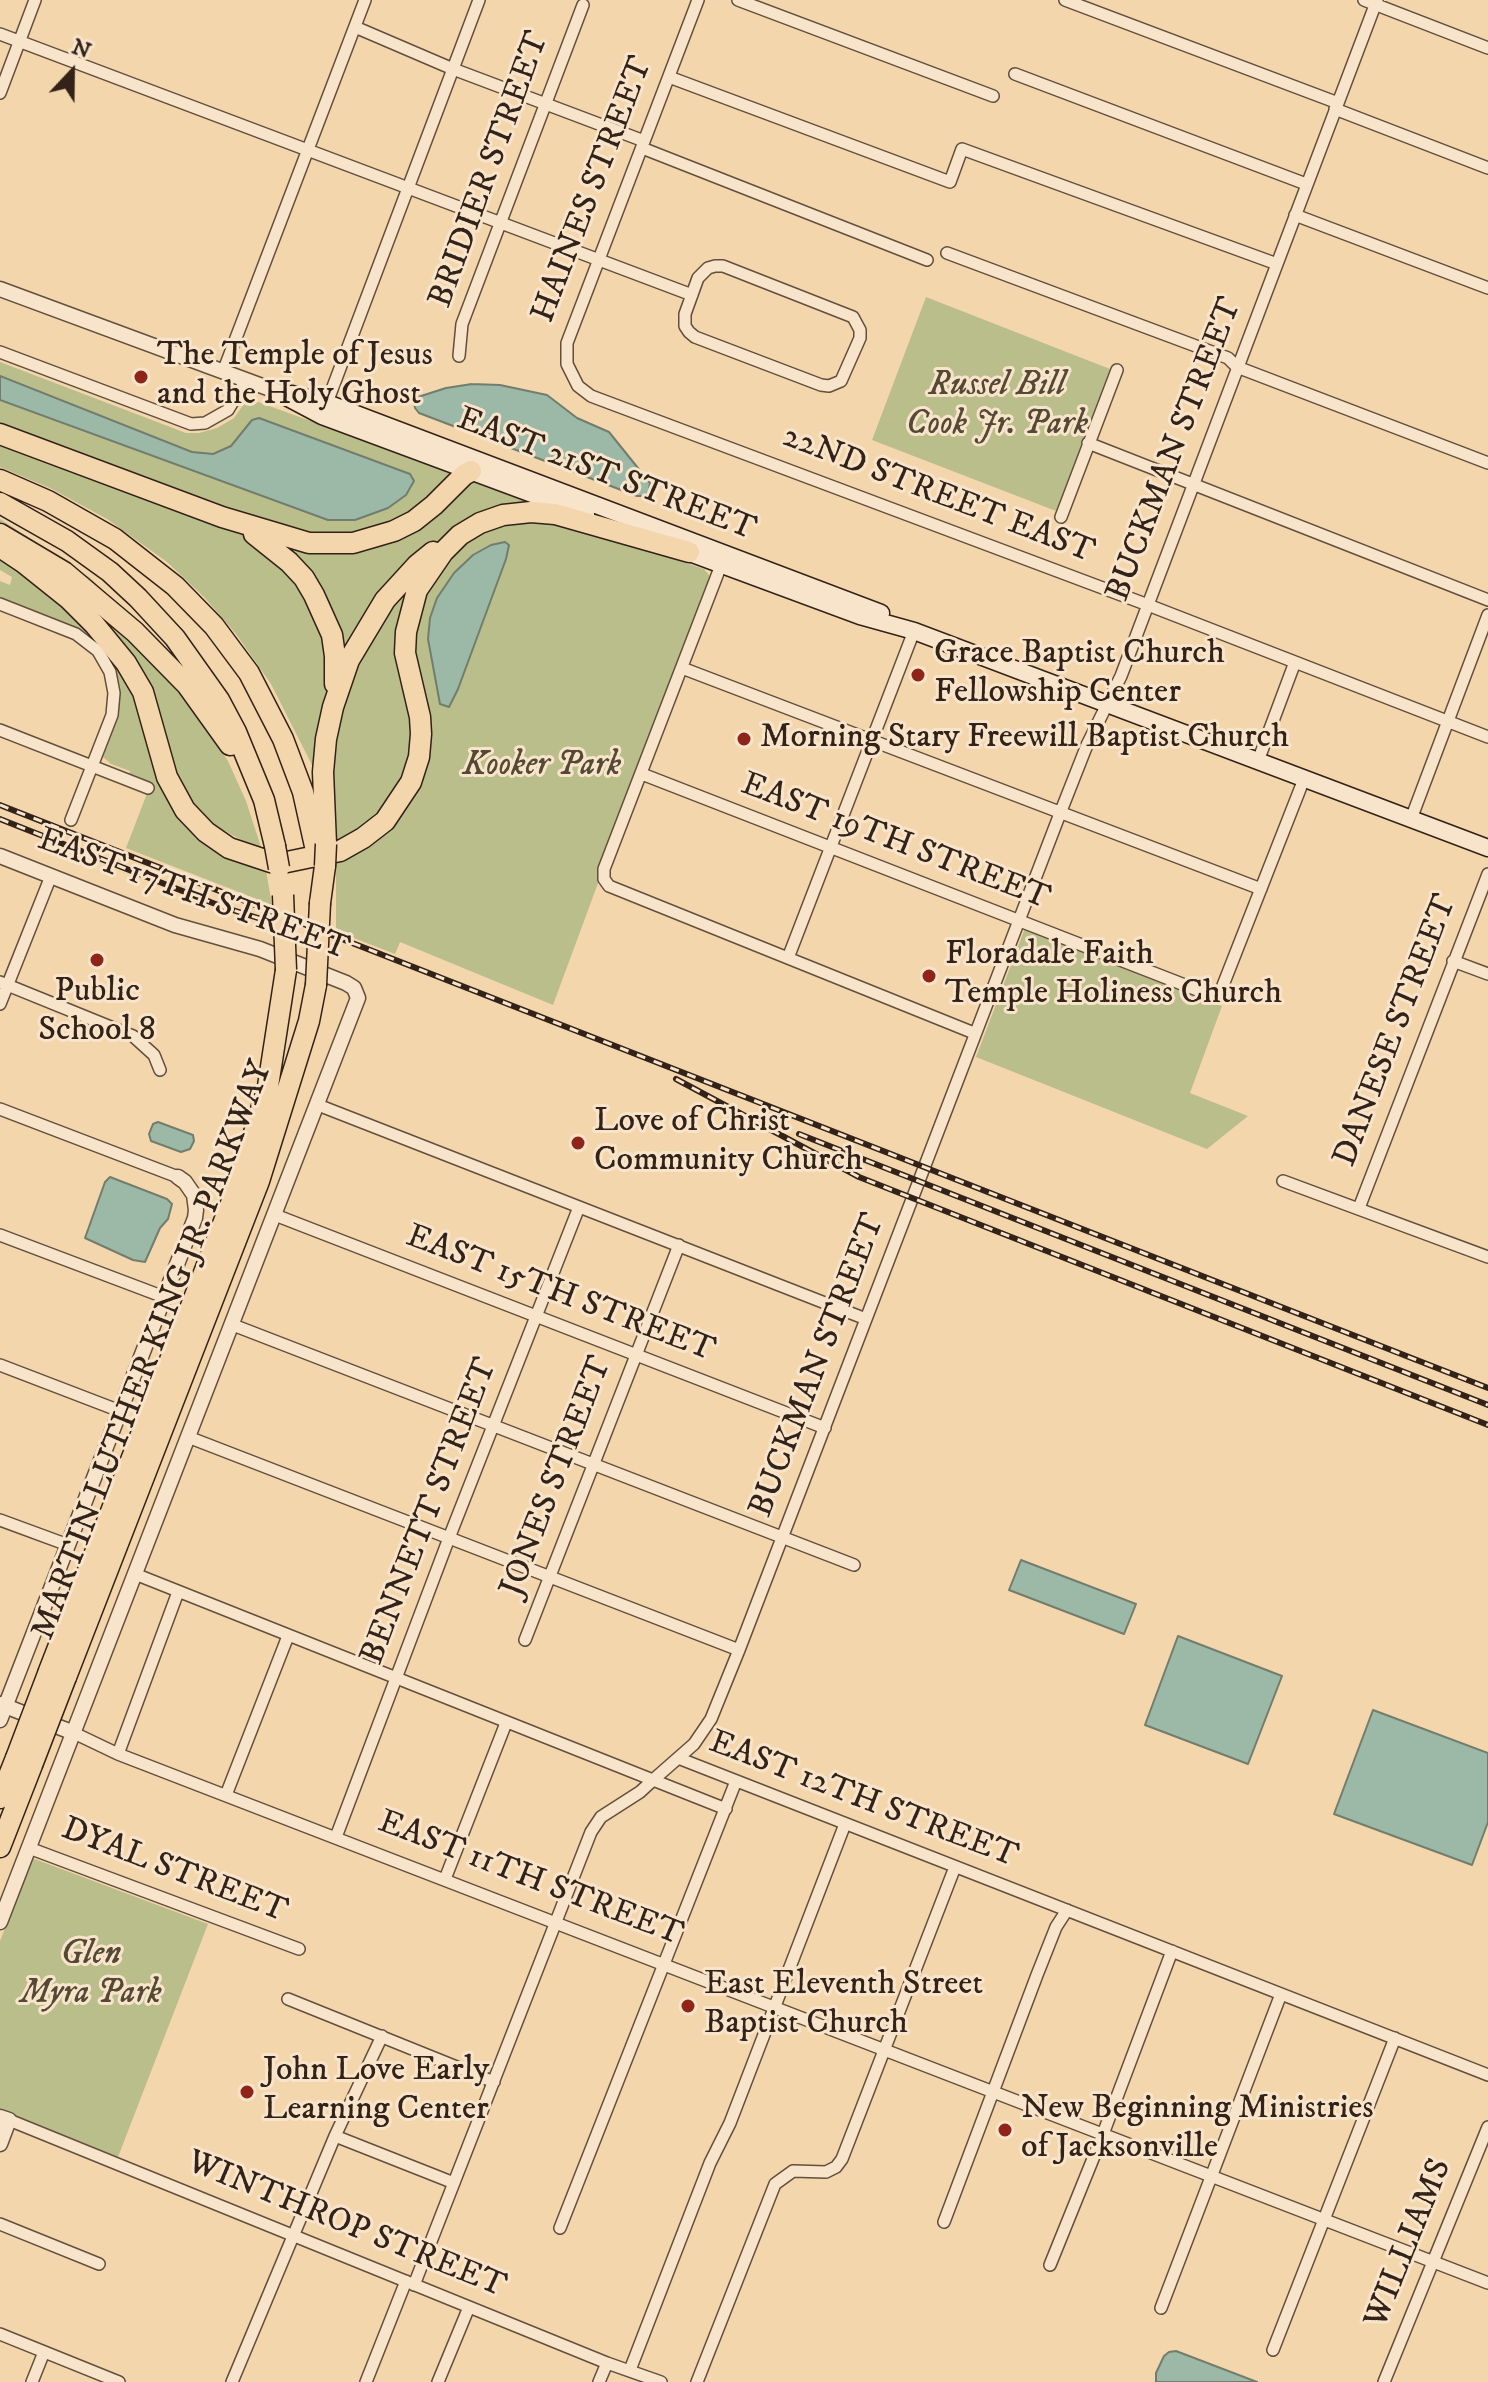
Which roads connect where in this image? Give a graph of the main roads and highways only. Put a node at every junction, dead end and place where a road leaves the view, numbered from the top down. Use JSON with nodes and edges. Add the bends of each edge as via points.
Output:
{"nodes":[{"id":1,"x":273,"y":390,"type":"road end"},
{"id":2,"x":325,"y":410,"type":"junction"},
{"id":3,"x":0,"y":434,"type":"edge"},
{"id":4,"x":471,"y":471,"type":"junction"},
{"id":5,"x":0,"y":480,"type":"edge"},
{"id":6,"x":0,"y":503,"type":"edge"},
{"id":7,"x":222,"y":517,"type":"junction"},
{"id":8,"x":0,"y":534,"type":"edge"},
{"id":9,"x":460,"y":535,"type":"junction"},
{"id":10,"x":0,"y":547,"type":"edge"},
{"id":11,"x":689,"y":552,"type":"junction"},
{"id":12,"x":724,"y":559,"type":"junction"},
{"id":13,"x":333,"y":707,"type":"junction"},
{"id":14,"x":275,"y":844,"type":"junction"},
{"id":15,"x":1488,"y":848,"type":"edge"},
{"id":16,"x":321,"y":856,"type":"junction"},
{"id":17,"x":58,"y":1674,"type":"junction"},
{"id":18,"x":24,"y":1761,"type":"junction"},
{"id":19,"x":0,"y":1798,"type":"edge"},
{"id":20,"x":0,"y":1847,"type":"edge"}],
"edges":[{"from":1,"to":2,"type":"main road","name":"EAST 21ST STREET"},
{"from":2,"to":4,"type":"main road","name":"EAST 21ST STREET"},
{"from":2,"to":12,"type":"main road","name":"EAST 21ST STREET","via":[[495,467]]},
{"from":3,"to":7,"type":"highway"},
{"from":4,"to":7,"type":"highway","via":[[414,521],[353,543],[309,543]]},
{"from":4,"to":11,"type":"main road","name":"EAST 21ST STREET"},
{"from":5,"to":16,"type":"highway","via":[[115,539],[175,586],[214,626],[249,673],[283,739]]},
{"from":6,"to":14,"type":"highway","name":"MARTIN LUTHER KING JR. PARKWAY","via":[[110,572],[175,638],[219,700],[253,767]]},
{"from":7,"to":13,"type":"highway","via":[[272,546],[314,595],[332,635]]},
{"from":8,"to":14,"type":"highway","via":[[93,594],[187,685],[252,784]]},
{"from":9,"to":10,"type":"highway","via":[[417,590],[406,632],[405,653],[421,734],[411,782],[385,821],[363,838],[321,857],[287,862],[229,848],[190,816],[171,787],[143,692],[126,663],[69,599]]},
{"from":9,"to":11,"type":"highway","via":[[503,515],[531,512]]},
{"from":9,"to":13,"type":"highway","via":[[417,565],[385,600],[354,650]]},
{"from":11,"to":12,"type":"main road","name":"EAST 21ST STREET"},
{"from":12,"to":15,"type":"main road","name":"EAST 21ST STREET","via":[[859,604],[914,631]]},
{"from":13,"to":16,"type":"highway","via":[[323,772]]},
{"from":14,"to":17,"type":"highway","name":"MARTIN LUTHER KING JR. PARKWAY","bridge":true,"via":[[286,970],[268,1086],[239,1183]]},
{"from":16,"to":17,"type":"highway","name":"MARTIN LUTHER KING JR. PARKWAY","bridge":true,"via":[[316,985],[259,1181]]},
{"from":17,"to":18,"type":"highway","name":"MARTIN LUTHER KING JR. PARKWAY","bridge":true},
{"from":18,"to":19,"type":"highway","name":"MARTIN LUTHER KING JR. PARKWAY"},
{"from":18,"to":20,"type":"highway","name":"MARTIN LUTHER KING JR. PARKWAY"}]}
